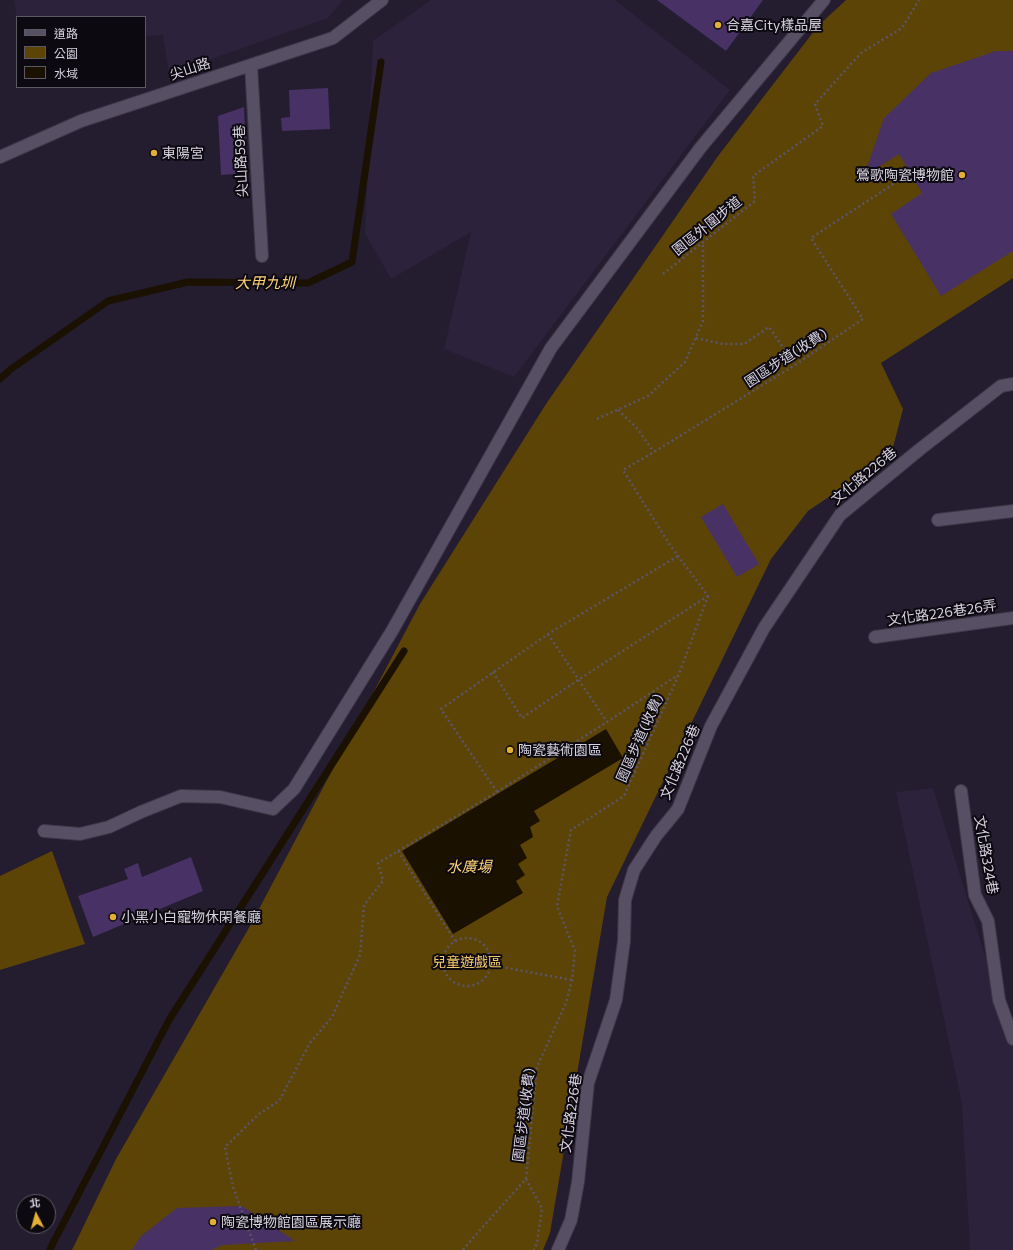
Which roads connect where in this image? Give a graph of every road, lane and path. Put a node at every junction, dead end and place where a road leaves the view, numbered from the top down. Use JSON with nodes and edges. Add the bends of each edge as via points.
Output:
{"nodes":[{"id":1,"x":382,"y":0,"type":"edge"},
{"id":2,"x":824,"y":0,"type":"edge"},
{"id":3,"x":919,"y":0,"type":"edge"},
{"id":4,"x":251,"y":65,"type":"junction"},
{"id":5,"x":0,"y":157,"type":"edge"},
{"id":6,"x":910,"y":173,"type":"dead end"},
{"id":7,"x":703,"y":242,"type":"junction"},
{"id":8,"x":262,"y":256,"type":"dead end"},
{"id":9,"x":663,"y":274,"type":"dead end"},
{"id":10,"x":696,"y":338,"type":"junction"},
{"id":11,"x":795,"y":366,"type":"junction"},
{"id":12,"x":1013,"y":384,"type":"edge"},
{"id":13,"x":618,"y":410,"type":"junction"},
{"id":14,"x":597,"y":419,"type":"dead end"},
{"id":15,"x":654,"y":452,"type":"junction"},
{"id":16,"x":1013,"y":511,"type":"edge"},
{"id":17,"x":938,"y":520,"type":"dead end"},
{"id":18,"x":678,"y":556,"type":"junction"},
{"id":19,"x":708,"y":596,"type":"junction"},
{"id":20,"x":1013,"y":618,"type":"edge"},
{"id":21,"x":548,"y":634,"type":"junction"},
{"id":22,"x":875,"y":637,"type":"dead end"},
{"id":23,"x":493,"y":672,"type":"junction"},
{"id":24,"x":679,"y":674,"type":"junction"},
{"id":25,"x":578,"y":680,"type":"junction"},
{"id":26,"x":607,"y":722,"type":"junction"},
{"id":27,"x":961,"y":791,"type":"dead end"},
{"id":28,"x":497,"y":792,"type":"junction"},
{"id":29,"x":44,"y":831,"type":"dead end"},
{"id":30,"x":398,"y":851,"type":"junction"},
{"id":31,"x":456,"y":941,"type":"junction"},
{"id":32,"x":491,"y":965,"type":"junction"},
{"id":33,"x":572,"y":980,"type":"junction"},
{"id":34,"x":1013,"y":1038,"type":"edge"},
{"id":35,"x":526,"y":1179,"type":"junction"},
{"id":36,"x":256,"y":1250,"type":"edge"},
{"id":37,"x":463,"y":1250,"type":"edge"},
{"id":38,"x":534,"y":1250,"type":"edge"},
{"id":39,"x":558,"y":1250,"type":"edge"}],
"edges":[{"from":1,"to":4,"type":"street","name":"尖山路","via":[[333,38]]},
{"from":2,"to":29,"type":"street","via":[[701,147],[551,348],[392,631],[294,789],[273,809],[220,797],[181,796],[109,827],[80,834]]},
{"from":3,"to":7,"type":"path","name":"園區外圍步道","via":[[902,28],[861,53],[815,104],[823,126],[753,176],[755,201]]},
{"from":4,"to":5,"type":"street","name":"尖山路","via":[[81,121]]},
{"from":4,"to":8,"type":"street","name":"尖山路59巷"},
{"from":6,"to":11,"type":"path","name":"園區步道(收費)","via":[[811,238],[863,319]]},
{"from":7,"to":9,"type":"path","name":"園區外圍步道"},
{"from":7,"to":10,"type":"path","via":[[703,321]]},
{"from":10,"to":11,"type":"path","via":[[723,344],[744,344],[769,327]]},
{"from":10,"to":13,"type":"path","via":[[685,362],[648,396]]},
{"from":11,"to":15,"type":"path","name":"園區步道(收費)"},
{"from":12,"to":39,"type":"street","name":"文化路226巷","via":[[1001,386],[840,515],[764,628],[711,726],[678,809],[656,836],[634,870],[625,900],[624,941],[616,1000],[588,1083],[574,1205],[571,1220]]},
{"from":13,"to":14,"type":"path"},
{"from":13,"to":15,"type":"path","via":[[636,427]]},
{"from":15,"to":18,"type":"path","name":"園區步道(收費)","via":[[623,470]]},
{"from":16,"to":17,"type":"street"},
{"from":18,"to":19,"type":"path","name":"園區步道(收費)"},
{"from":18,"to":21,"type":"path"},
{"from":19,"to":24,"type":"path","name":"園區步道(收費)"},
{"from":19,"to":25,"type":"path"},
{"from":20,"to":22,"type":"street","name":"文化路226巷26弄"},
{"from":21,"to":23,"type":"path"},
{"from":21,"to":25,"type":"path"},
{"from":23,"to":25,"type":"path","via":[[522,718]]},
{"from":23,"to":28,"type":"path","via":[[441,709]]},
{"from":24,"to":26,"type":"path","name":"園區步道(收費)"},
{"from":24,"to":33,"type":"path","name":"園區步道(收費)","via":[[624,796],[571,830],[558,906],[575,951]]},
{"from":25,"to":26,"type":"path"},
{"from":26,"to":28,"type":"path","name":"園區步道(收費)"},
{"from":27,"to":34,"type":"street","name":"文化路324巷","via":[[975,895],[988,922],[999,1000]]},
{"from":28,"to":30,"type":"path","name":"園區步道(收費)"},
{"from":30,"to":31,"type":"path"},
{"from":30,"to":36,"type":"path","name":"園區步道(收費)","via":[[378,863],[383,881],[364,905],[360,955],[332,1017],[310,1043],[279,1101],[259,1114],[225,1148],[233,1187]]},
{"from":31,"to":32,"type":"path","via":[[471,938],[484,944],[491,957]]},
{"from":31,"to":32,"type":"path","via":[[449,946],[444,961],[445,970],[455,982],[463,985],[479,982],[485,978]]},
{"from":32,"to":33,"type":"path"},
{"from":33,"to":35,"type":"path","name":"園區步道(收費)","via":[[566,1003],[537,1067]]},
{"from":35,"to":37,"type":"path","name":"園區步道(收費)"},
{"from":35,"to":38,"type":"path","via":[[542,1208]]}]}
